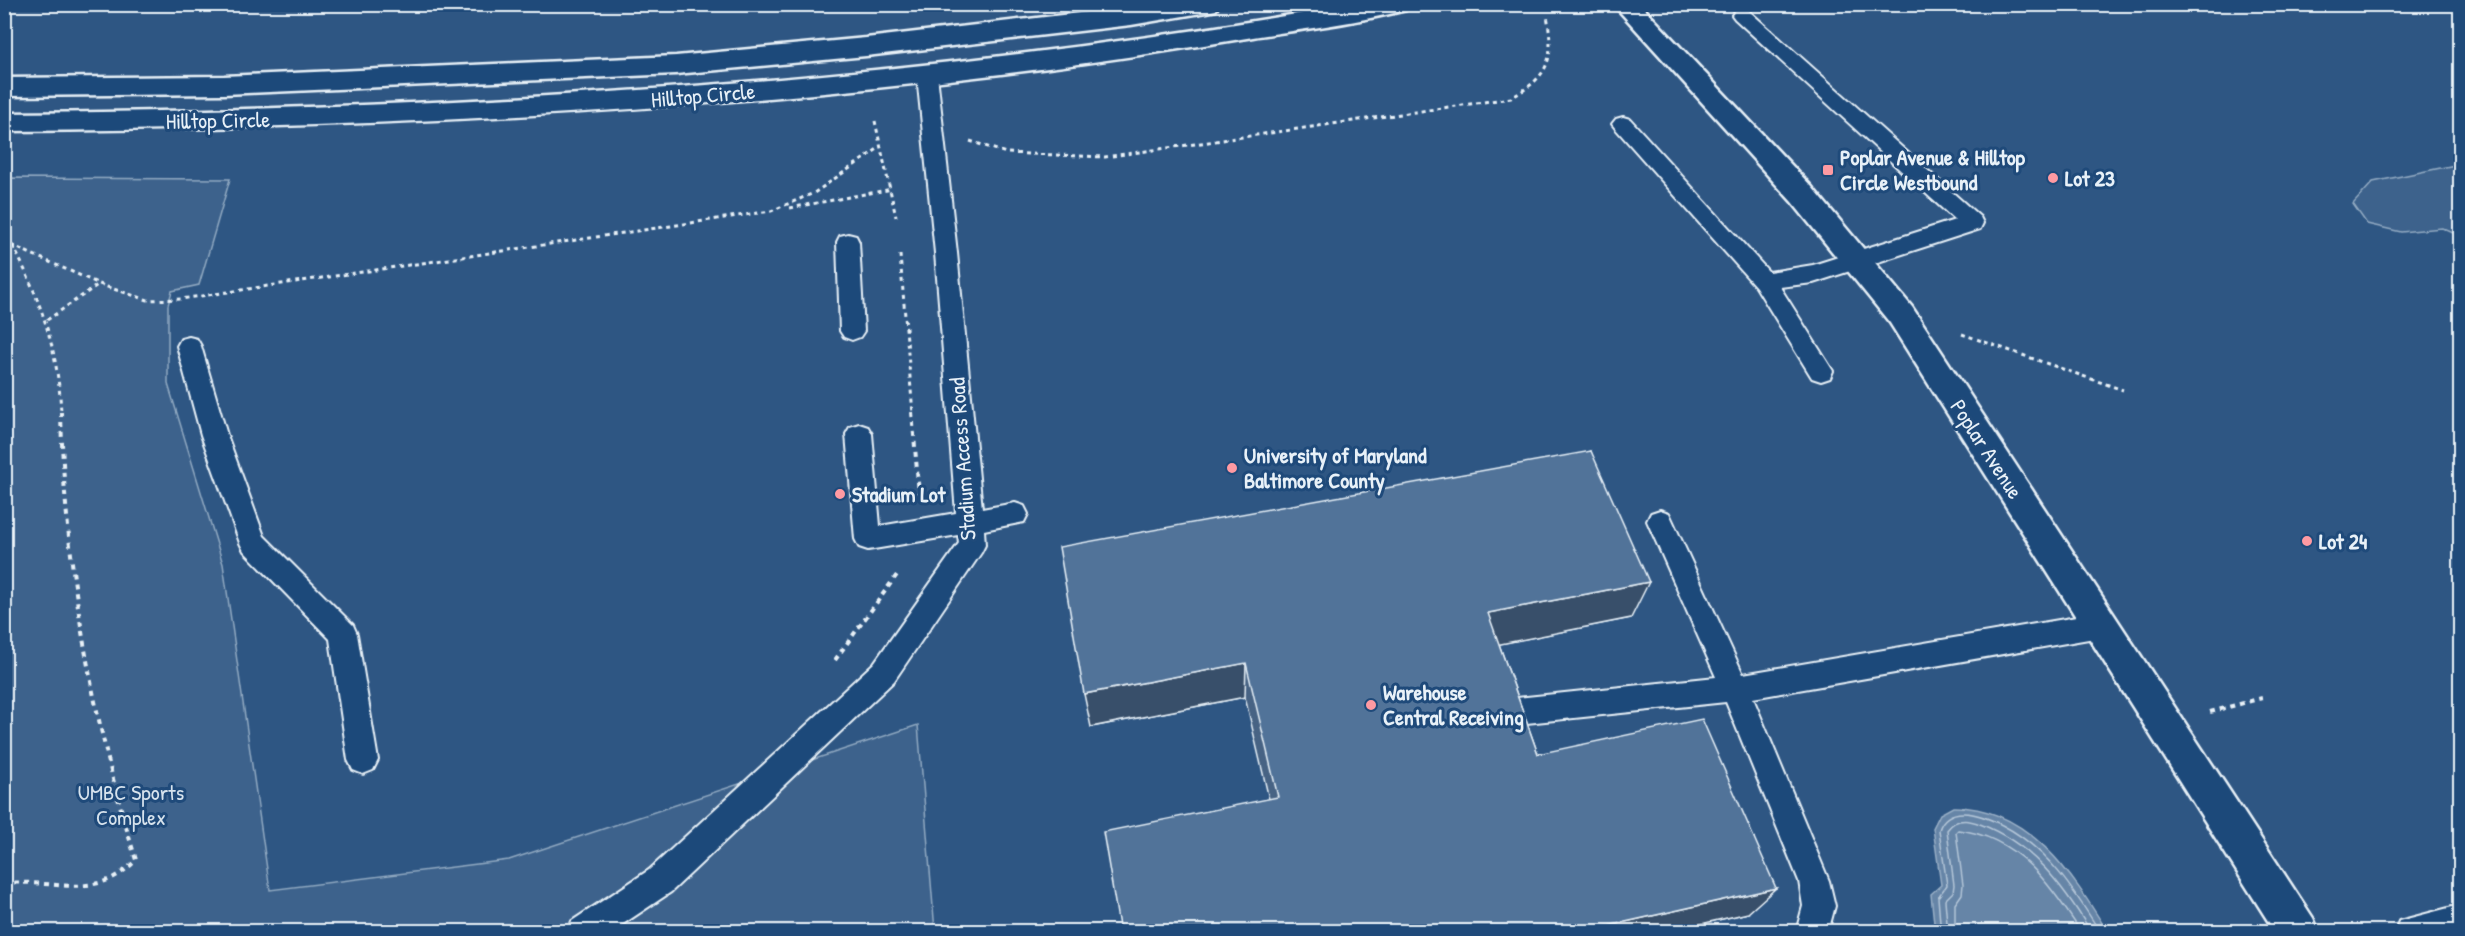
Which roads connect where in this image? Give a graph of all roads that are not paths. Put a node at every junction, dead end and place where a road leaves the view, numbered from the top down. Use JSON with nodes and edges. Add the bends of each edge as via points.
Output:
{"nodes":[{"id":1,"x":1207,"y":4,"type":"edge"},
{"id":2,"x":1397,"y":4,"type":"edge"},
{"id":3,"x":1625,"y":4,"type":"edge"},
{"id":4,"x":1742,"y":15,"type":"dead end"},
{"id":5,"x":927,"y":75,"type":"junction"},
{"id":6,"x":4,"y":87,"type":"edge"},
{"id":7,"x":4,"y":122,"type":"edge"},
{"id":8,"x":1623,"y":124,"type":"dead end"},
{"id":9,"x":848,"y":242,"type":"dead end"},
{"id":10,"x":1860,"y":260,"type":"junction"},
{"id":11,"x":1764,"y":281,"type":"junction"},
{"id":12,"x":852,"y":331,"type":"dead end"},
{"id":13,"x":189,"y":346,"type":"dead end"},
{"id":14,"x":1821,"y":371,"type":"dead end"},
{"id":15,"x":860,"y":434,"type":"dead end"},
{"id":16,"x":1015,"y":514,"type":"dead end"},
{"id":17,"x":1660,"y":521,"type":"dead end"},
{"id":18,"x":970,"y":522,"type":"junction"},
{"id":19,"x":2100,"y":625,"type":"junction"},
{"id":20,"x":1735,"y":688,"type":"junction"},
{"id":21,"x":1498,"y":713,"type":"edge"},
{"id":22,"x":363,"y":760,"type":"dead end"},
{"id":23,"x":2460,"y":921,"type":"edge"},
{"id":24,"x":584,"y":932,"type":"edge"},
{"id":25,"x":1812,"y":932,"type":"edge"},
{"id":26,"x":2299,"y":932,"type":"edge"},
{"id":27,"x":2410,"y":932,"type":"edge"}],
"edges":[{"from":1,"to":6,"type":"street","name":"Hilltop Circle","via":[[1131,17],[901,44],[676,65],[224,85]]},
{"from":2,"to":5,"type":"street","name":"Hilltop Circle","via":[[1141,47]]},
{"from":3,"to":10,"type":"street","name":"Poplar Avenue"},
{"from":4,"to":10,"type":"lane","via":[[1972,224]]},
{"from":5,"to":7,"type":"street","name":"Hilltop Circle","via":[[669,99],[452,112],[198,122]]},
{"from":5,"to":18,"type":"lane","name":"Stadium Access Road"},
{"from":8,"to":11,"type":"lane"},
{"from":9,"to":12,"type":"lane"},
{"from":10,"to":11,"type":"lane","via":[[1813,274]]},
{"from":10,"to":19,"type":"street","name":"Poplar Avenue","via":[[1901,315]]},
{"from":11,"to":14,"type":"lane"},
{"from":13,"to":22,"type":"lane","via":[[214,435],[253,543],[343,634]]},
{"from":15,"to":18,"type":"lane","via":[[868,539]]},
{"from":16,"to":18,"type":"lane"},
{"from":17,"to":20,"type":"lane"},
{"from":18,"to":24,"type":"lane","name":"Stadium Access Road","via":[[972,545],[884,672],[660,881]]},
{"from":19,"to":20,"type":"lane"},
{"from":19,"to":26,"type":"street","name":"Poplar Avenue"},
{"from":20,"to":21,"type":"lane"},
{"from":20,"to":25,"type":"lane","via":[[1814,881],[1819,906]]},
{"from":23,"to":27,"type":"lane"}]}
